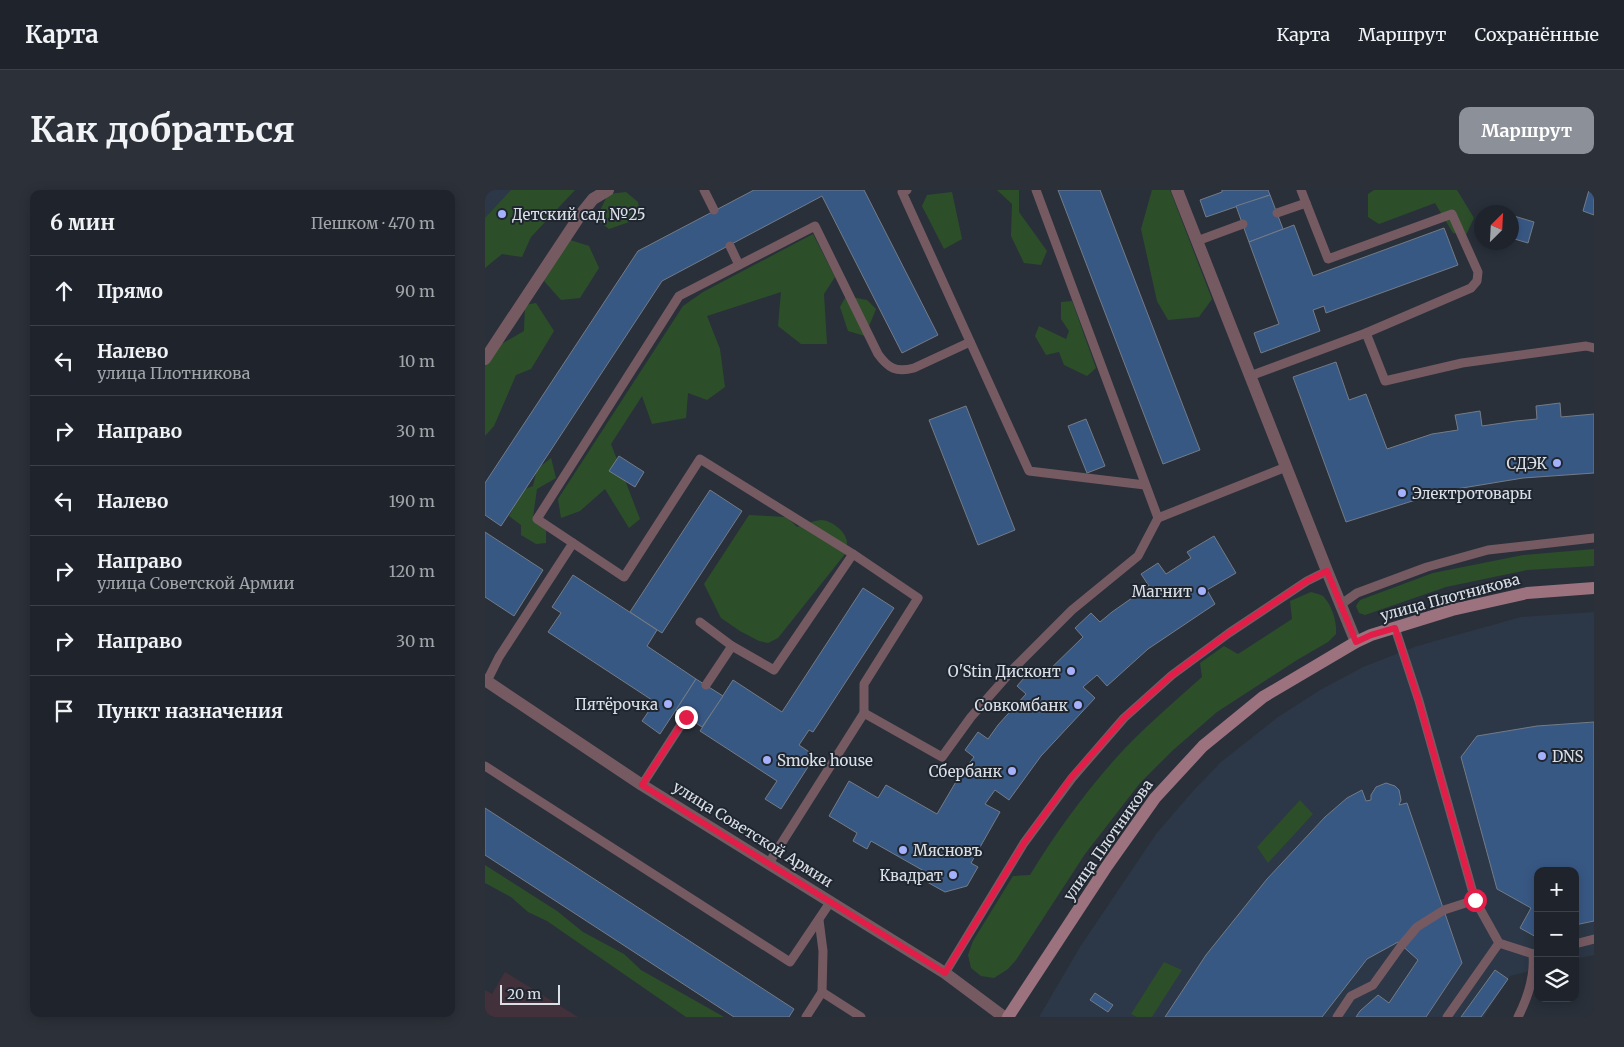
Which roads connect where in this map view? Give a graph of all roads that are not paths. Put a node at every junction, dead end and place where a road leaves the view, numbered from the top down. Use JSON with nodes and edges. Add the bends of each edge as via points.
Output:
{"nodes":[{"id":1,"x":608,"y":190,"type":"edge"},
{"id":2,"x":704,"y":190,"type":"edge"},
{"id":3,"x":907,"y":190,"type":"edge"},
{"id":4,"x":1037,"y":190,"type":"edge"},
{"id":5,"x":1177,"y":190,"type":"edge"},
{"id":6,"x":1301,"y":190,"type":"edge"},
{"id":7,"x":1306,"y":203,"type":"junction"},
{"id":8,"x":714,"y":210,"type":"dead end"},
{"id":9,"x":1277,"y":213,"type":"dead end"},
{"id":10,"x":1243,"y":224,"type":"dead end"},
{"id":11,"x":1197,"y":241,"type":"junction"},
{"id":12,"x":730,"y":246,"type":"dead end"},
{"id":13,"x":739,"y":265,"type":"junction"},
{"id":14,"x":1367,"y":333,"type":"junction"},
{"id":15,"x":971,"y":342,"type":"junction"},
{"id":16,"x":1594,"y":348,"type":"edge"},
{"id":17,"x":485,"y":359,"type":"edge"},
{"id":18,"x":1250,"y":376,"type":"junction"},
{"id":19,"x":1286,"y":467,"type":"junction"},
{"id":20,"x":1145,"y":485,"type":"junction"},
{"id":21,"x":1158,"y":518,"type":"junction"},
{"id":22,"x":1594,"y":538,"type":"edge"},
{"id":23,"x":573,"y":543,"type":"junction"},
{"id":24,"x":853,"y":554,"type":"junction"},
{"id":25,"x":1327,"y":571,"type":"junction"},
{"id":26,"x":1594,"y":588,"type":"edge"},
{"id":27,"x":1340,"y":605,"type":"junction"},
{"id":28,"x":700,"y":622,"type":"dead end"},
{"id":29,"x":1395,"y":628,"type":"junction"},
{"id":30,"x":1356,"y":642,"type":"junction"},
{"id":31,"x":732,"y":646,"type":"junction"},
{"id":32,"x":486,"y":680,"type":"edge"},
{"id":33,"x":706,"y":685,"type":"dead end"},
{"id":34,"x":864,"y":713,"type":"junction"},
{"id":35,"x":686,"y":717,"type":"dead end"},
{"id":36,"x":485,"y":766,"type":"edge"},
{"id":37,"x":642,"y":785,"type":"junction"},
{"id":38,"x":769,"y":863,"type":"junction"},
{"id":39,"x":1475,"y":900,"type":"junction"},
{"id":40,"x":831,"y":901,"type":"junction"},
{"id":41,"x":819,"y":920,"type":"junction"},
{"id":42,"x":1594,"y":938,"type":"edge"},
{"id":43,"x":1499,"y":943,"type":"junction"},
{"id":44,"x":1579,"y":943,"type":"edge"},
{"id":45,"x":1534,"y":954,"type":"edge"},
{"id":46,"x":1535,"y":957,"type":"edge"},
{"id":47,"x":945,"y":973,"type":"junction"},
{"id":48,"x":822,"y":992,"type":"junction"},
{"id":49,"x":806,"y":1017,"type":"edge"},
{"id":50,"x":861,"y":1017,"type":"edge"},
{"id":51,"x":1004,"y":1017,"type":"edge"},
{"id":52,"x":1008,"y":1017,"type":"edge"},
{"id":53,"x":1337,"y":1017,"type":"edge"},
{"id":54,"x":1447,"y":1017,"type":"edge"},
{"id":55,"x":1518,"y":1017,"type":"edge"}],
"edges":[{"from":1,"to":17,"type":"street","via":[[593,199],[581,214]]},
{"from":2,"to":8,"type":"lane"},
{"from":3,"to":15,"type":"lane","via":[[902,192]]},
{"from":4,"to":20,"type":"lane"},
{"from":5,"to":11,"type":"street"},
{"from":6,"to":7,"type":"lane"},
{"from":7,"to":9,"type":"lane"},
{"from":7,"to":14,"type":"lane","via":[[1328,259],[1452,214],[1478,272],[1477,281],[1471,288]]},
{"from":10,"to":11,"type":"lane"},
{"from":11,"to":18,"type":"street"},
{"from":12,"to":13,"type":"lane"},
{"from":13,"to":15,"type":"lane","via":[[815,226],[878,354],[894,370],[914,368]]},
{"from":13,"to":23,"type":"lane","via":[[679,296],[537,519]]},
{"from":14,"to":16,"type":"lane","via":[[1385,381],[1462,363],[1586,346]]},
{"from":14,"to":18,"type":"lane"},
{"from":15,"to":20,"type":"lane","via":[[1029,471]]},
{"from":18,"to":19,"type":"street"},
{"from":19,"to":21,"type":"lane"},
{"from":19,"to":25,"type":"street"},
{"from":20,"to":21,"type":"lane"},
{"from":21,"to":34,"type":"lane","via":[[1138,556],[1072,610],[1015,667],[971,717],[942,757]]},
{"from":22,"to":27,"type":"lane","via":[[1488,550],[1375,586]]},
{"from":23,"to":24,"type":"lane","via":[[624,576],[700,459]]},
{"from":23,"to":32,"type":"lane"},
{"from":24,"to":31,"type":"lane","via":[[774,670]]},
{"from":24,"to":34,"type":"lane","via":[[918,598],[864,684]]},
{"from":25,"to":27,"type":"street"},
{"from":25,"to":47,"type":"lane","via":[[1229,633],[1172,675],[1124,718],[1071,778],[1024,843]]},
{"from":26,"to":29,"type":"main road","name":"улица Плотникова","via":[[1527,593],[1452,610]]},
{"from":27,"to":30,"type":"street"},
{"from":28,"to":31,"type":"lane"},
{"from":29,"to":30,"type":"main road","name":"улица Плотникова"},
{"from":29,"to":39,"type":"lane"},
{"from":30,"to":52,"type":"main road","name":"улица Плотникова","via":[[1263,697],[1203,746],[1155,798]]},
{"from":31,"to":33,"type":"lane"},
{"from":32,"to":37,"type":"street","name":"улица Советской Армии"},
{"from":34,"to":38,"type":"lane"},
{"from":35,"to":37,"type":"lane"},
{"from":36,"to":41,"type":"lane","via":[[790,962]]},
{"from":37,"to":38,"type":"street","name":"улица Советской Армии"},
{"from":38,"to":40,"type":"street","name":"улица Советской Армии"},
{"from":39,"to":43,"type":"lane"},
{"from":39,"to":53,"type":"lane","via":[[1444,910],[1417,927],[1373,985],[1351,996]]},
{"from":40,"to":41,"type":"lane"},
{"from":40,"to":47,"type":"street","name":"улица Советской Армии"},
{"from":41,"to":48,"type":"lane","via":[[823,951]]},
{"from":42,"to":44,"type":"lane"},
{"from":43,"to":45,"type":"lane"},
{"from":43,"to":54,"type":"lane"},
{"from":46,"to":55,"type":"lane","via":[[1533,979]]},
{"from":47,"to":51,"type":"street","name":"улица Советской Армии"},
{"from":48,"to":49,"type":"lane"},
{"from":48,"to":50,"type":"lane"}]}
